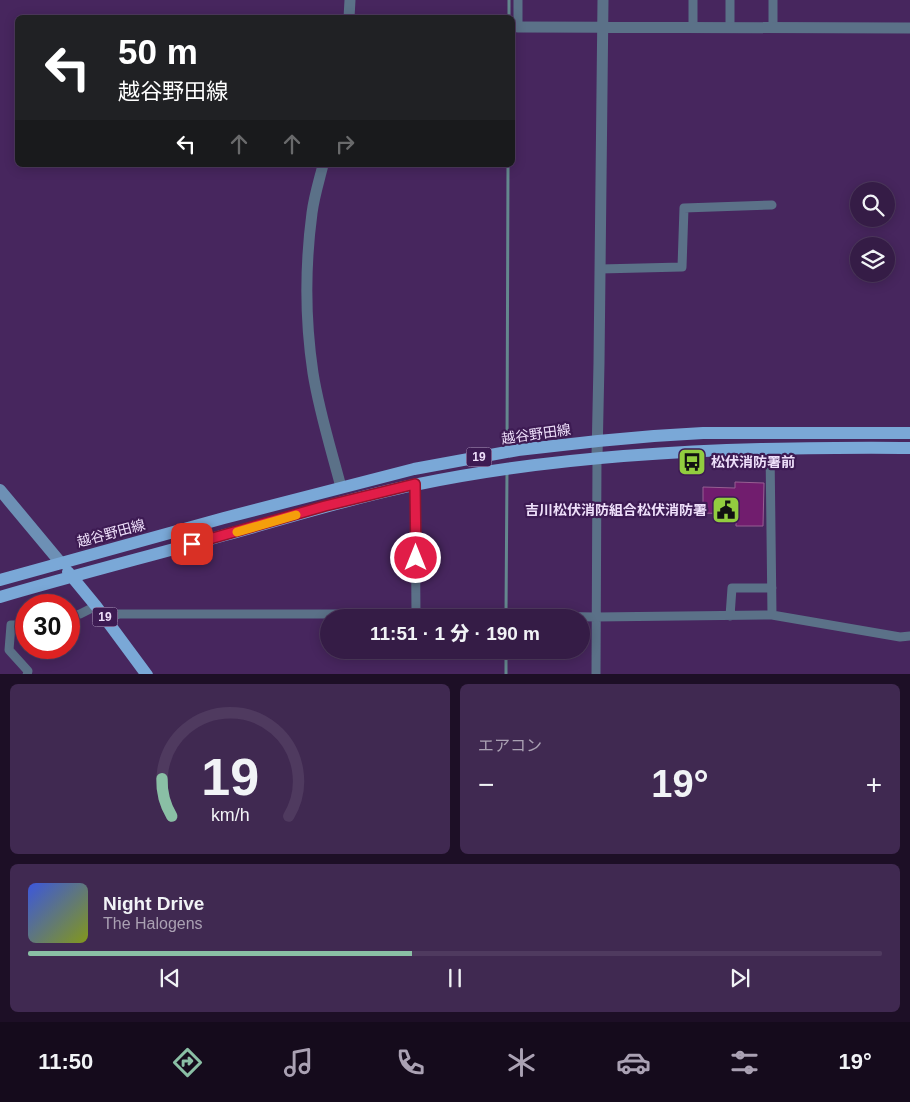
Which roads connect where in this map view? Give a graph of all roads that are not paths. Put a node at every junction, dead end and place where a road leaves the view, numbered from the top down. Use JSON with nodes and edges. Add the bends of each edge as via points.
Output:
{"nodes":[{"id":1,"x":350,"y":0,"type":"edge"},
{"id":2,"x":518,"y":0,"type":"edge"},
{"id":3,"x":603,"y":0,"type":"edge"},
{"id":4,"x":693,"y":0,"type":"edge"},
{"id":5,"x":730,"y":0,"type":"edge"},
{"id":6,"x":773,"y":0,"type":"edge"},
{"id":7,"x":349,"y":15,"type":"edge"},
{"id":8,"x":518,"y":27,"type":"joint"},
{"id":9,"x":603,"y":27,"type":"junction"},
{"id":10,"x":693,"y":27,"type":"junction"},
{"id":11,"x":730,"y":27,"type":"junction"},
{"id":12,"x":773,"y":27,"type":"junction"},
{"id":13,"x":910,"y":28,"type":"edge"},
{"id":14,"x":323,"y":167,"type":"edge"},
{"id":15,"x":772,"y":205,"type":"dead end"},
{"id":16,"x":600,"y":269,"type":"junction"},
{"id":17,"x":910,"y":433,"type":"edge"},
{"id":18,"x":598,"y":441,"type":"junction"},
{"id":19,"x":910,"y":448,"type":"edge"},
{"id":20,"x":770,"y":449,"type":"junction"},
{"id":21,"x":597,"y":457,"type":"junction"},
{"id":22,"x":415,"y":484,"type":"junction"},
{"id":23,"x":341,"y":487,"type":"junction"},
{"id":24,"x":0,"y":490,"type":"edge"},
{"id":25,"x":60,"y":562,"type":"junction"},
{"id":26,"x":71,"y":576,"type":"junction"},
{"id":27,"x":0,"y":580,"type":"edge"},
{"id":28,"x":772,"y":588,"type":"junction"},
{"id":29,"x":0,"y":596,"type":"edge"},
{"id":30,"x":96,"y":606,"type":"junction"},
{"id":31,"x":416,"y":609,"type":"edge"},
{"id":32,"x":80,"y":614,"type":"edge"},
{"id":33,"x":320,"y":614,"type":"edge"},
{"id":34,"x":772,"y":615,"type":"junction"},
{"id":35,"x":590,"y":616,"type":"edge"},
{"id":36,"x":596,"y":616,"type":"junction"},
{"id":37,"x":730,"y":616,"type":"junction"},
{"id":38,"x":106,"y":619,"type":"junction"},
{"id":39,"x":15,"y":625,"type":"edge"},
{"id":40,"x":910,"y":636,"type":"edge"},
{"id":41,"x":15,"y":657,"type":"edge"},
{"id":42,"x":17,"y":659,"type":"edge"},
{"id":43,"x":27,"y":674,"type":"edge"},
{"id":44,"x":147,"y":674,"type":"edge"},
{"id":45,"x":596,"y":674,"type":"edge"}],
"edges":[{"from":1,"to":7,"type":"street"},
{"from":2,"to":8,"type":"street"},
{"from":3,"to":9,"type":"street"},
{"from":4,"to":10,"type":"street"},
{"from":5,"to":11,"type":"street"},
{"from":6,"to":12,"type":"street"},
{"from":8,"to":9,"type":"street"},
{"from":9,"to":10,"type":"street"},
{"from":9,"to":16,"type":"street"},
{"from":10,"to":11,"type":"street"},
{"from":11,"to":12,"type":"street"},
{"from":12,"to":13,"type":"street"},
{"from":14,"to":23,"type":"street","via":[[312,212],[306,287],[313,374]]},
{"from":15,"to":16,"type":"street","via":[[684,208],[682,267]]},
{"from":16,"to":18,"type":"street"},
{"from":17,"to":18,"type":"main road","name":"越谷野田線","number":"19","via":[[703,433]]},
{"from":18,"to":21,"type":"street"},
{"from":18,"to":23,"type":"main road","name":"越谷野田線","number":"19","via":[[450,462]]},
{"from":19,"to":20,"type":"main road","number":"19"},
{"from":20,"to":21,"type":"main road","number":"19"},
{"from":20,"to":28,"type":"street"},
{"from":21,"to":22,"type":"main road","number":"19"},
{"from":21,"to":36,"type":"street"},
{"from":22,"to":26,"type":"main road","number":"19"},
{"from":22,"to":31,"type":"street"},
{"from":23,"to":25,"type":"main road","name":"越谷野田線","number":"19"},
{"from":24,"to":25,"type":"main road"},
{"from":25,"to":26,"type":"main road","number":"19"},
{"from":25,"to":27,"type":"main road","name":"越谷野田線","number":"19"},
{"from":26,"to":29,"type":"main road","number":"19"},
{"from":26,"to":30,"type":"main road","number":"19"},
{"from":28,"to":34,"type":"street"},
{"from":28,"to":37,"type":"street","via":[[732,588]]},
{"from":30,"to":32,"type":"street"},
{"from":30,"to":38,"type":"main road","number":"19"},
{"from":33,"to":38,"type":"street","via":[[119,614]]},
{"from":34,"to":37,"type":"street"},
{"from":34,"to":40,"type":"street"},
{"from":35,"to":36,"type":"street"},
{"from":36,"to":37,"type":"street"},
{"from":36,"to":45,"type":"street"},
{"from":38,"to":44,"type":"main road","number":"19"},
{"from":39,"to":41,"type":"street","via":[[11,625],[9,650]]},
{"from":42,"to":43,"type":"street"}]}
